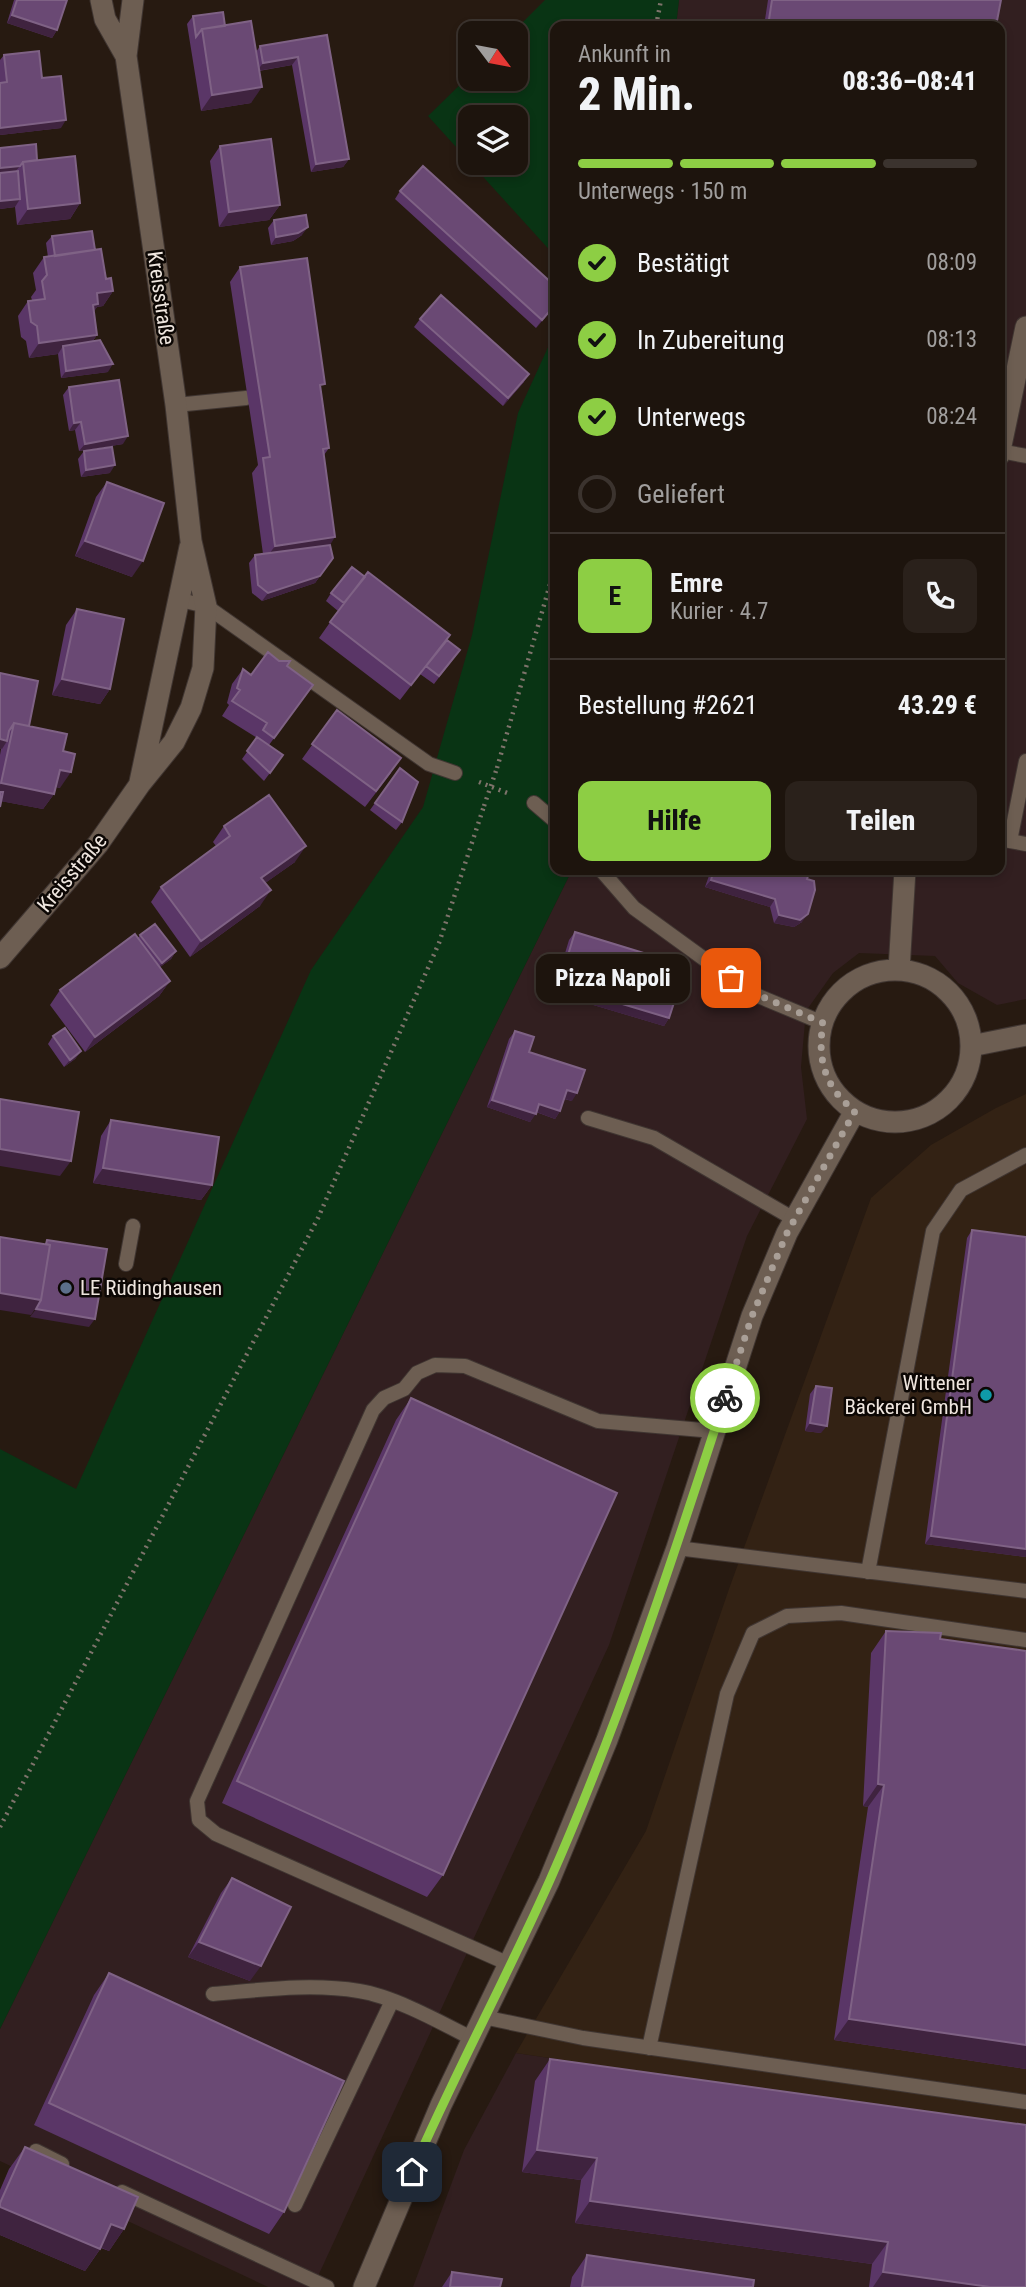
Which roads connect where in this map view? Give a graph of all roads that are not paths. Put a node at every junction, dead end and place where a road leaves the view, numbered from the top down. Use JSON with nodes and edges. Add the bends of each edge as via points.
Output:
{"nodes":[{"id":1,"x":101,"y":0,"type":"edge"},
{"id":2,"x":133,"y":0,"type":"edge"},
{"id":3,"x":126,"y":56,"type":"junction"},
{"id":4,"x":1026,"y":327,"type":"edge"},
{"id":5,"x":246,"y":398,"type":"dead end"},
{"id":6,"x":176,"y":405,"type":"junction"},
{"id":7,"x":1005,"y":429,"type":"edge"},
{"id":8,"x":1005,"y":454,"type":"edge"},
{"id":9,"x":1026,"y":456,"type":"edge"},
{"id":10,"x":191,"y":541,"type":"junction"},
{"id":11,"x":176,"y":599,"type":"junction"},
{"id":12,"x":206,"y":607,"type":"junction"},
{"id":13,"x":1026,"y":761,"type":"edge"},
{"id":14,"x":455,"y":773,"type":"road end"},
{"id":15,"x":140,"y":784,"type":"junction"},
{"id":16,"x":534,"y":803,"type":"road end"},
{"id":17,"x":550,"y":817,"type":"edge"},
{"id":18,"x":1005,"y":840,"type":"edge"},
{"id":19,"x":1026,"y":844,"type":"edge"},
{"id":20,"x":605,"y":875,"type":"edge"},
{"id":21,"x":905,"y":875,"type":"edge"},
{"id":22,"x":0,"y":958,"type":"edge"},
{"id":23,"x":899,"y":970,"type":"junction"},
{"id":24,"x":823,"y":1023,"type":"junction"},
{"id":25,"x":1026,"y":1035,"type":"edge"},
{"id":26,"x":971,"y":1046,"type":"junction"},
{"id":27,"x":855,"y":1111,"type":"junction"},
{"id":28,"x":587,"y":1118,"type":"dead end"},
{"id":29,"x":1026,"y":1155,"type":"edge"},
{"id":30,"x":794,"y":1219,"type":"junction"},
{"id":31,"x":133,"y":1226,"type":"dead end"},
{"id":32,"x":126,"y":1264,"type":"dead end"},
{"id":33,"x":714,"y":1431,"type":"junction"},
{"id":34,"x":677,"y":1548,"type":"junction"},
{"id":35,"x":868,"y":1572,"type":"junction"},
{"id":36,"x":1026,"y":1591,"type":"edge"},
{"id":37,"x":1026,"y":1640,"type":"edge"},
{"id":38,"x":509,"y":1964,"type":"junction"},
{"id":39,"x":213,"y":1994,"type":"dead end"},
{"id":40,"x":391,"y":2003,"type":"junction"},
{"id":41,"x":483,"y":2017,"type":"junction"},
{"id":42,"x":473,"y":2039,"type":"junction"},
{"id":43,"x":649,"y":2048,"type":"junction"},
{"id":44,"x":1026,"y":2102,"type":"edge"},
{"id":45,"x":36,"y":2151,"type":"edge"},
{"id":46,"x":74,"y":2169,"type":"edge"},
{"id":47,"x":111,"y":2187,"type":"edge"},
{"id":48,"x":295,"y":2205,"type":"edge"},
{"id":49,"x":327,"y":2287,"type":"edge"},
{"id":50,"x":364,"y":2287,"type":"edge"}],
"edges":[{"from":1,"to":3,"type":"street","name":"Kreisstraße","via":[[105,19]]},
{"from":2,"to":3,"type":"street","name":"Kreisstraße"},
{"from":3,"to":6,"type":"street","name":"Kreisstraße"},
{"from":4,"to":7,"type":"street"},
{"from":5,"to":6,"type":"lane"},
{"from":6,"to":10,"type":"street","name":"Kreisstraße"},
{"from":8,"to":9,"type":"lane"},
{"from":10,"to":11,"type":"street","name":"Kreisstraße"},
{"from":10,"to":12,"type":"street","name":"Kreisstraße"},
{"from":11,"to":12,"type":"lane"},
{"from":11,"to":15,"type":"street","name":"Kreisstraße"},
{"from":12,"to":14,"type":"lane","via":[[429,764]]},
{"from":12,"to":15,"type":"street","name":"Kreisstraße","via":[[203,668],[191,708],[174,741]]},
{"from":13,"to":18,"type":"lane"},
{"from":15,"to":22,"type":"street","name":"Kreisstraße","via":[[98,844]]},
{"from":16,"to":17,"type":"lane"},
{"from":18,"to":19,"type":"lane"},
{"from":20,"to":24,"type":"lane","via":[[634,908],[751,992]]},
{"from":21,"to":23,"type":"street"},
{"from":23,"to":24,"type":"street","via":[[870,974],[853,983],[836,998]]},
{"from":23,"to":26,"type":"street","via":[[939,983],[954,997],[969,1027]]},
{"from":24,"to":27,"type":"street","via":[[819,1046],[827,1079]]},
{"from":25,"to":26,"type":"street"},
{"from":26,"to":27,"type":"street","via":[[962,1081],[953,1095],[931,1112],[886,1122]]},
{"from":27,"to":30,"type":"street"},
{"from":28,"to":30,"type":"lane","via":[[654,1138]]},
{"from":29,"to":35,"type":"lane","via":[[961,1190],[933,1231]]},
{"from":30,"to":33,"type":"street","via":[[752,1316]]},
{"from":31,"to":32,"type":"lane"},
{"from":33,"to":34,"type":"street"},
{"from":33,"to":38,"type":"lane","via":[[598,1421],[464,1366],[435,1365],[417,1373],[404,1389],[384,1398],[373,1410],[197,1801],[199,1820],[216,1834]]},
{"from":34,"to":35,"type":"lane"},
{"from":34,"to":38,"type":"street","via":[[607,1740]]},
{"from":35,"to":36,"type":"lane"},
{"from":37,"to":43,"type":"lane","via":[[841,1613],[787,1616],[753,1633],[727,1694]]},
{"from":38,"to":41,"type":"street"},
{"from":39,"to":40,"type":"lane","via":[[296,1987],[361,1991]]},
{"from":40,"to":42,"type":"lane"},
{"from":40,"to":48,"type":"lane"},
{"from":41,"to":42,"type":"street"},
{"from":41,"to":43,"type":"lane"},
{"from":42,"to":50,"type":"street"},
{"from":43,"to":44,"type":"lane"},
{"from":45,"to":46,"type":"lane"},
{"from":47,"to":49,"type":"lane"}]}
